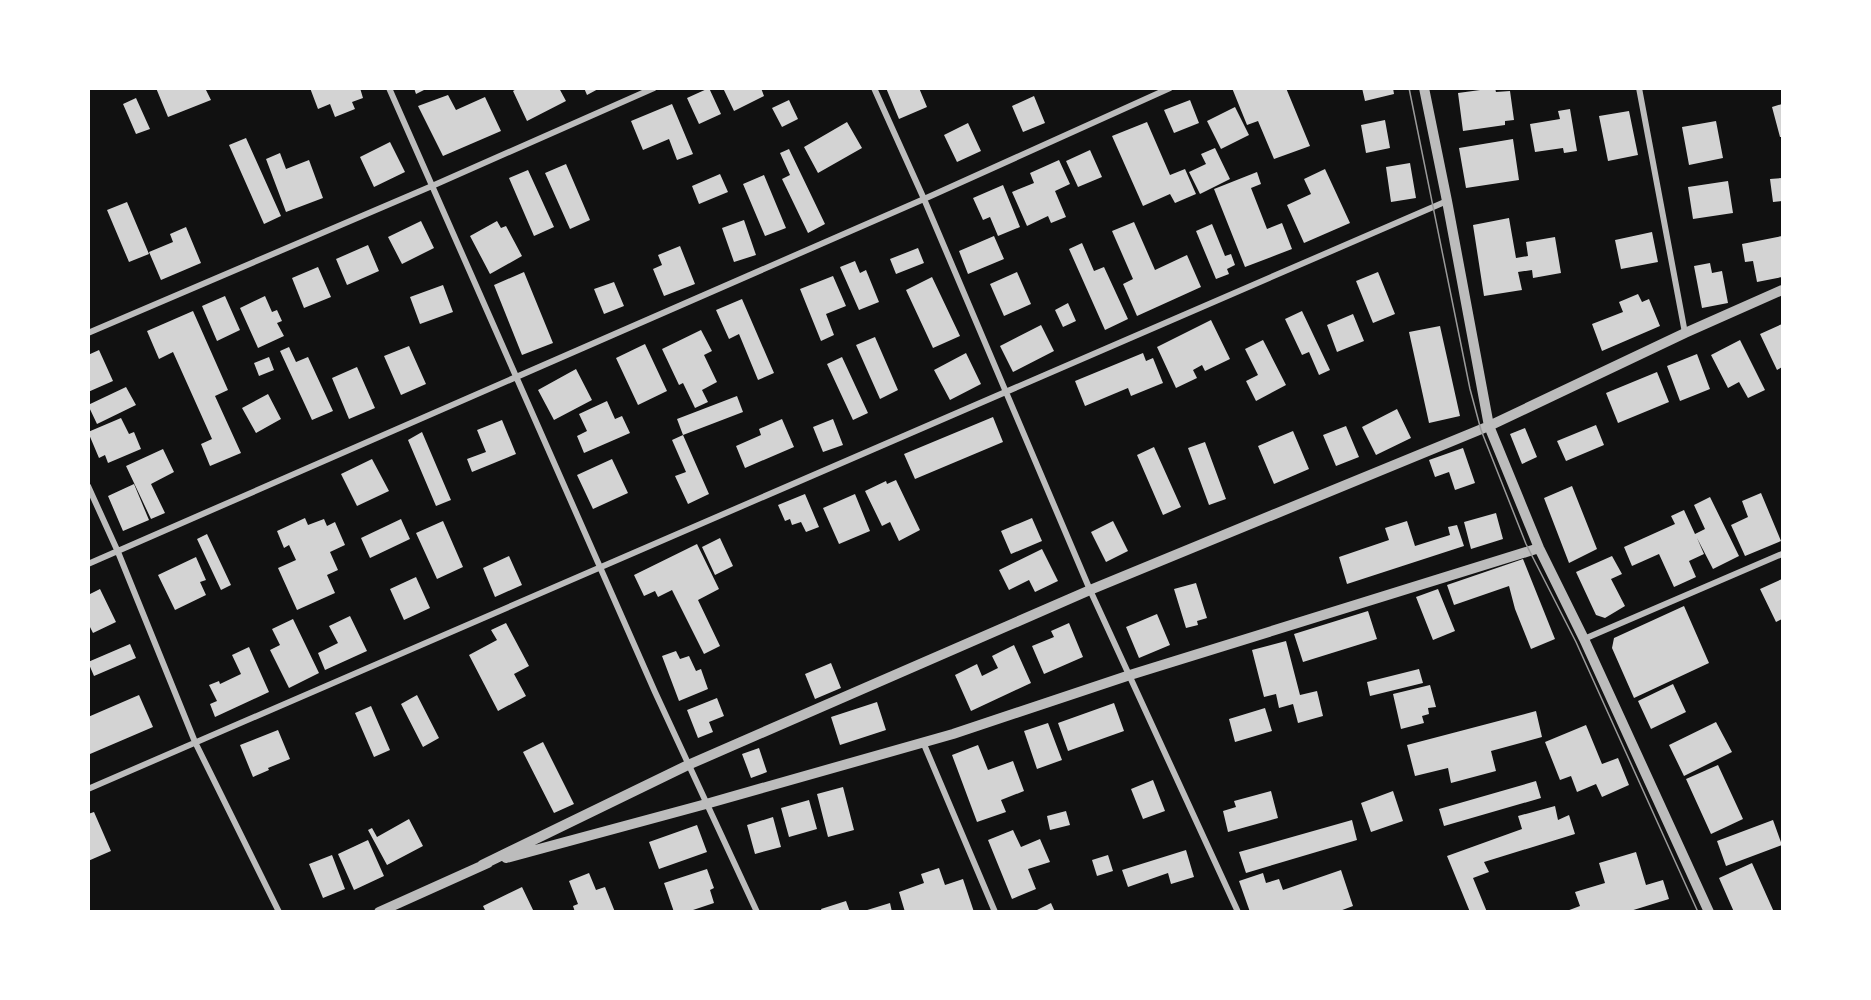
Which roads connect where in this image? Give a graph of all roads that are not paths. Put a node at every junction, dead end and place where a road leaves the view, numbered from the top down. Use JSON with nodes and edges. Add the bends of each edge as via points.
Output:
{"nodes":[{"id":1,"x":389,"y":88,"type":"edge"},
{"id":2,"x":654,"y":88,"type":"edge"},
{"id":3,"x":874,"y":88,"type":"edge"},
{"id":4,"x":1170,"y":88,"type":"edge"},
{"id":5,"x":1424,"y":88,"type":"edge"},
{"id":6,"x":1639,"y":88,"type":"edge"},
{"id":7,"x":432,"y":186,"type":"junction"},
{"id":8,"x":924,"y":199,"type":"junction"},
{"id":9,"x":1447,"y":201,"type":"junction"},
{"id":10,"x":1782,"y":290,"type":"edge"},
{"id":11,"x":88,"y":333,"type":"edge"},
{"id":12,"x":1685,"y":333,"type":"junction"},
{"id":13,"x":517,"y":377,"type":"junction"},
{"id":14,"x":1005,"y":391,"type":"junction"},
{"id":15,"x":1489,"y":426,"type":"junction"},
{"id":16,"x":88,"y":486,"type":"edge"},
{"id":17,"x":1539,"y":548,"type":"junction"},
{"id":18,"x":118,"y":552,"type":"junction"},
{"id":19,"x":1782,"y":554,"type":"edge"},
{"id":20,"x":88,"y":564,"type":"edge"},
{"id":21,"x":600,"y":568,"type":"junction"},
{"id":22,"x":1090,"y":590,"type":"junction"},
{"id":23,"x":1584,"y":639,"type":"junction"},
{"id":24,"x":1130,"y":675,"type":"junction"},
{"id":25,"x":195,"y":742,"type":"junction"},
{"id":26,"x":923,"y":742,"type":"junction"},
{"id":27,"x":688,"y":765,"type":"junction"},
{"id":28,"x":88,"y":789,"type":"edge"},
{"id":29,"x":706,"y":804,"type":"junction"},
{"id":30,"x":482,"y":865,"type":"junction"},
{"id":31,"x":279,"y":912,"type":"edge"},
{"id":32,"x":379,"y":912,"type":"edge"},
{"id":33,"x":757,"y":912,"type":"edge"},
{"id":34,"x":994,"y":912,"type":"edge"},
{"id":35,"x":1238,"y":912,"type":"edge"},
{"id":36,"x":1709,"y":912,"type":"edge"}],
"edges":[{"from":1,"to":7,"type":"street"},
{"from":2,"to":7,"type":"street"},
{"from":3,"to":8,"type":"street"},
{"from":4,"to":8,"type":"street"},
{"from":5,"to":9,"type":"street"},
{"from":6,"to":12,"type":"street"},
{"from":7,"to":11,"type":"street"},
{"from":7,"to":13,"type":"street"},
{"from":8,"to":13,"type":"street"},
{"from":8,"to":14,"type":"street"},
{"from":9,"to":14,"type":"street"},
{"from":9,"to":15,"type":"street"},
{"from":10,"to":12,"type":"street"},
{"from":12,"to":15,"type":"street"},
{"from":13,"to":18,"type":"street"},
{"from":13,"to":21,"type":"street"},
{"from":14,"to":21,"type":"street"},
{"from":14,"to":22,"type":"street"},
{"from":15,"to":17,"type":"street"},
{"from":15,"to":22,"type":"street"},
{"from":16,"to":18,"type":"street"},
{"from":17,"to":23,"type":"street"},
{"from":17,"to":24,"type":"street"},
{"from":18,"to":20,"type":"street"},
{"from":18,"to":25,"type":"street"},
{"from":19,"to":23,"type":"street"},
{"from":21,"to":25,"type":"street"},
{"from":21,"to":27,"type":"street"},
{"from":22,"to":24,"type":"street"},
{"from":22,"to":27,"type":"street"},
{"from":23,"to":36,"type":"street"},
{"from":24,"to":26,"type":"street"},
{"from":24,"to":35,"type":"street"},
{"from":25,"to":28,"type":"street"},
{"from":25,"to":31,"type":"street"},
{"from":26,"to":29,"type":"street"},
{"from":26,"to":34,"type":"street"},
{"from":27,"to":29,"type":"street"},
{"from":27,"to":30,"type":"street"},
{"from":29,"to":30,"type":"street"},
{"from":29,"to":33,"type":"street"},
{"from":30,"to":32,"type":"street"}]}
